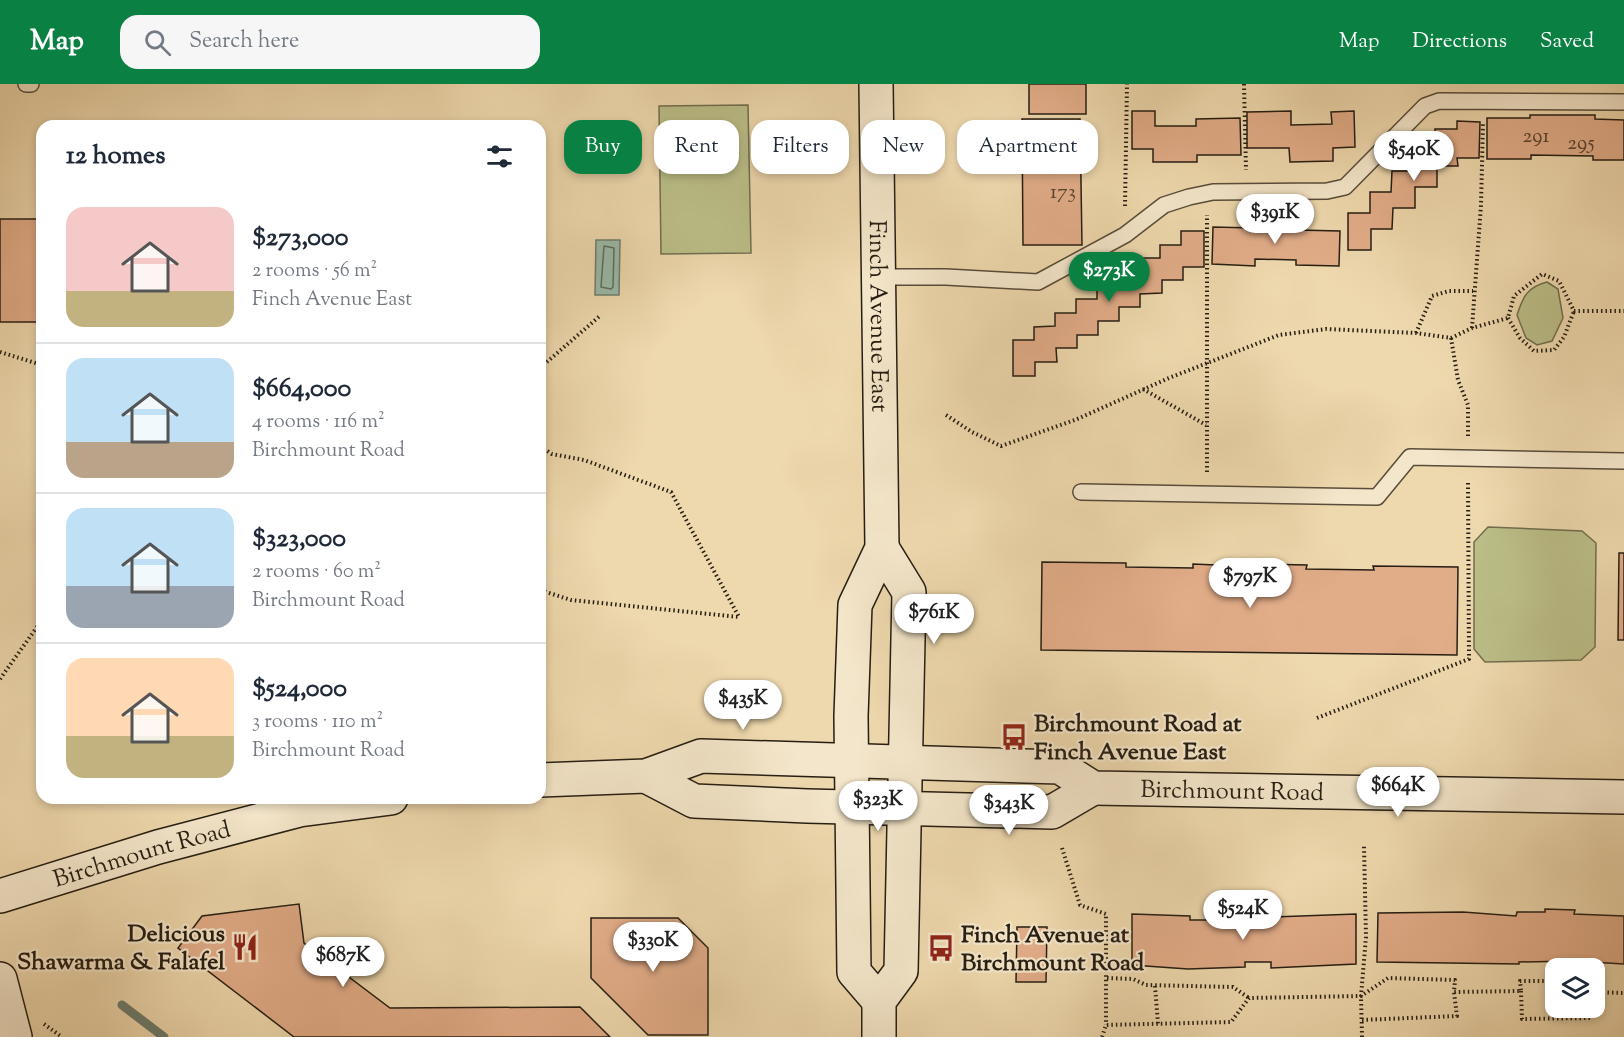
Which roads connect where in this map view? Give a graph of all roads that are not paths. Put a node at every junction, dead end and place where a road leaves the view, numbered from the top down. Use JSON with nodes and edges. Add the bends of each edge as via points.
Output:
{"nodes":[{"id":1,"x":26,"y":84,"type":"edge"},
{"id":2,"x":32,"y":84,"type":"edge"},
{"id":3,"x":876,"y":84,"type":"edge"},
{"id":4,"x":1624,"y":102,"type":"edge"},
{"id":5,"x":880,"y":277,"type":"junction"},
{"id":6,"x":1624,"y":461,"type":"edge"},
{"id":7,"x":1081,"y":492,"type":"dead end"},
{"id":8,"x":882,"y":548,"type":"junction"},
{"id":9,"x":851,"y":760,"type":"junction"},
{"id":10,"x":906,"y":762,"type":"junction"},
{"id":11,"x":646,"y":776,"type":"junction"},
{"id":12,"x":546,"y":780,"type":"edge"},
{"id":13,"x":1093,"y":788,"type":"junction"},
{"id":14,"x":1624,"y":797,"type":"edge"},
{"id":15,"x":345,"y":804,"type":"edge"},
{"id":16,"x":852,"y":806,"type":"junction"},
{"id":17,"x":905,"y":808,"type":"junction"},
{"id":18,"x":0,"y":896,"type":"edge"},
{"id":19,"x":0,"y":979,"type":"edge"},
{"id":20,"x":879,"y":1001,"type":"junction"},
{"id":21,"x":15,"y":1037,"type":"edge"},
{"id":22,"x":879,"y":1037,"type":"edge"}],
"edges":[{"from":1,"to":2,"type":"lane"},
{"from":3,"to":5,"type":"main road","name":"Finch Avenue East"},
{"from":4,"to":5,"type":"lane","via":[[1439,101],[1425,106],[1345,187],[1327,191],[1208,194],[1164,205],[1125,235],[1038,282]]},
{"from":5,"to":8,"type":"main road","name":"Finch Avenue East"},
{"from":6,"to":7,"type":"lane","via":[[1410,457],[1377,497]]},
{"from":8,"to":9,"type":"main road","name":"Finch Avenue East","via":[[855,605]]},
{"from":8,"to":10,"type":"main road","via":[[909,592]]},
{"from":9,"to":10,"type":"main road"},
{"from":9,"to":11,"type":"main road","via":[[701,756]]},
{"from":9,"to":16,"type":"main road","name":"Finch Avenue East"},
{"from":10,"to":13,"type":"main road","via":[[1060,767]]},
{"from":10,"to":17,"type":"main road"},
{"from":11,"to":12,"type":"main road"},
{"from":11,"to":16,"type":"main road","via":[[694,801]]},
{"from":13,"to":14,"type":"main road","name":"Birchmount Road"},
{"from":13,"to":17,"type":"main road","via":[[1053,812]]},
{"from":15,"to":18,"type":"main road","name":"Birchmount Road","via":[[299,810],[158,847]]},
{"from":16,"to":17,"type":"main road"},
{"from":16,"to":20,"type":"main road","name":"Finch Avenue East","via":[[854,972]]},
{"from":17,"to":20,"type":"main road","via":[[902,971]]},
{"from":19,"to":21,"type":"main road"},
{"from":20,"to":22,"type":"main road"}]}
